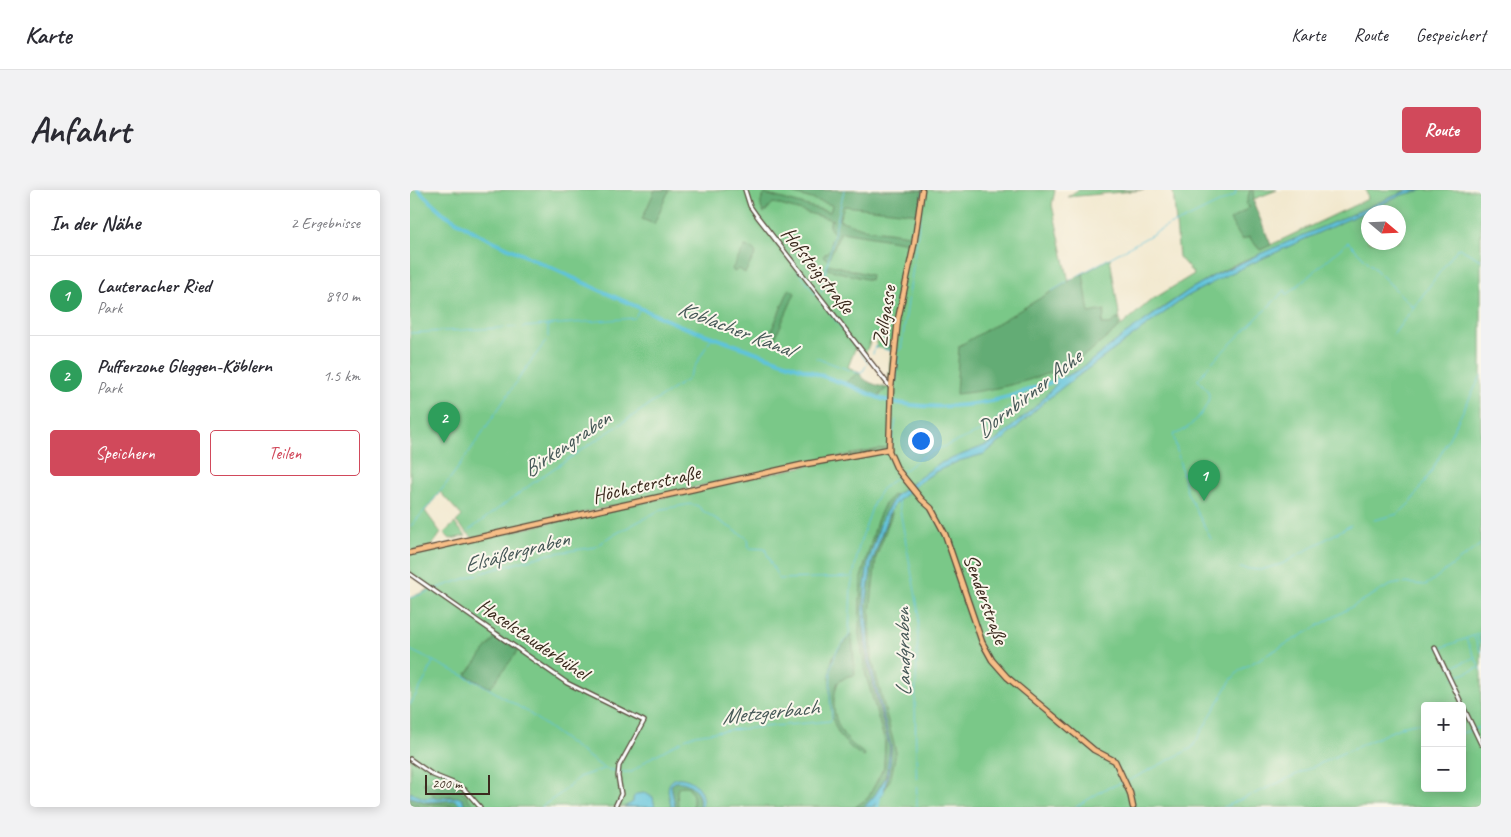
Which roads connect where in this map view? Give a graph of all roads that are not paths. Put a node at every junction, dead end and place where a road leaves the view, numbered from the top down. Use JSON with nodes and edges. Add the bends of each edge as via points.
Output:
{"nodes":[{"id":1,"x":746,"y":190,"type":"edge"},
{"id":2,"x":922,"y":190,"type":"edge"},
{"id":3,"x":891,"y":391,"type":"junction"},
{"id":4,"x":889,"y":448,"type":"junction"},
{"id":5,"x":410,"y":553,"type":"edge"},
{"id":6,"x":410,"y":574,"type":"edge"},
{"id":7,"x":1435,"y":648,"type":"dead end"},
{"id":8,"x":1481,"y":744,"type":"edge"},
{"id":9,"x":410,"y":759,"type":"edge"},
{"id":10,"x":480,"y":807,"type":"edge"},
{"id":11,"x":615,"y":807,"type":"edge"},
{"id":12,"x":1133,"y":807,"type":"edge"}],
"edges":[{"from":1,"to":3,"type":"street","name":"Hofsteigstraße","via":[[750,206],[757,216]]},
{"from":2,"to":3,"type":"main road","name":"Zellgasse","via":[[898,319]]},
{"from":3,"to":4,"type":"main road","name":"Zellgasse"},
{"from":4,"to":5,"type":"main road","name":"Höchsterstraße"},
{"from":4,"to":12,"type":"main road","name":"Senderstraße","via":[[902,475],[932,510],[945,534],[982,642],[992,660],[1007,677],[1094,750],[1115,761]]},
{"from":6,"to":11,"type":"street","name":"Haselstauderbühel","via":[[567,683],[644,721],[619,766],[621,794]]},
{"from":7,"to":8,"type":"street"},
{"from":9,"to":10,"type":"street","via":[[433,776],[465,790]]}]}
